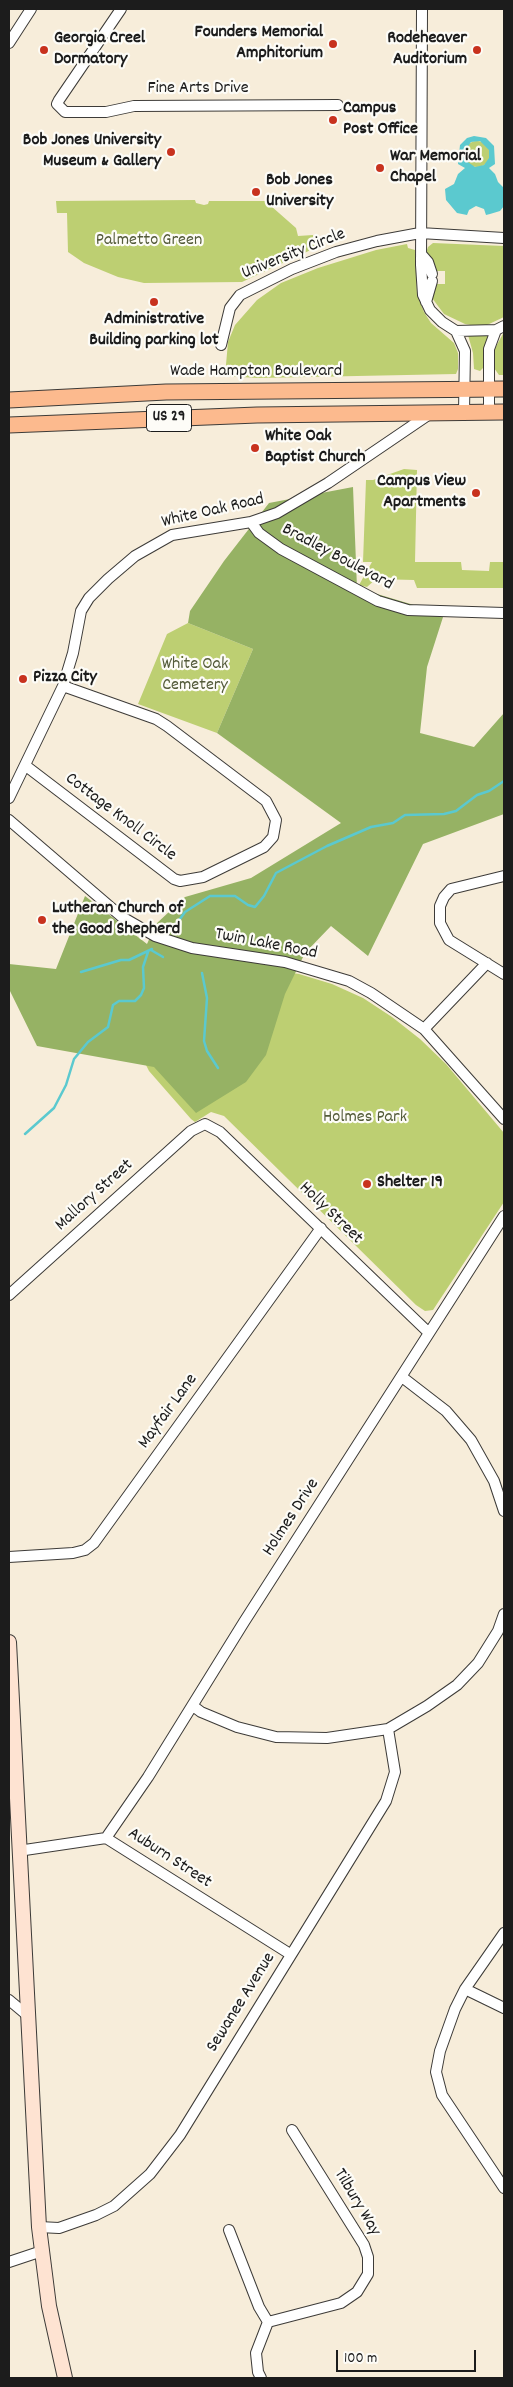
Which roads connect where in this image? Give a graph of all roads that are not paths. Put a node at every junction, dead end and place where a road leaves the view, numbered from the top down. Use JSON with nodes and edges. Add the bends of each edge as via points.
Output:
{"nodes":[{"id":1,"x":31,"y":9,"type":"edge"},
{"id":2,"x":121,"y":9,"type":"edge"},
{"id":3,"x":422,"y":9,"type":"edge"},
{"id":4,"x":9,"y":43,"type":"edge"},
{"id":5,"x":338,"y":105,"type":"dead end"},
{"id":6,"x":420,"y":234,"type":"junction"},
{"id":7,"x":504,"y":238,"type":"edge"},
{"id":8,"x":420,"y":254,"type":"junction"},
{"id":9,"x":426,"y":302,"type":"junction"},
{"id":10,"x":500,"y":328,"type":"edge"},
{"id":11,"x":456,"y":331,"type":"junction"},
{"id":12,"x":221,"y":345,"type":"dead end"},
{"id":13,"x":464,"y":389,"type":"junction"},
{"id":14,"x":497,"y":389,"type":"edge"},
{"id":15,"x":367,"y":391,"type":"junction"},
{"id":16,"x":90,"y":395,"type":"junction"},
{"id":17,"x":9,"y":400,"type":"edge"},
{"id":18,"x":432,"y":412,"type":"junction"},
{"id":19,"x":464,"y":412,"type":"junction"},
{"id":20,"x":497,"y":412,"type":"edge"},
{"id":21,"x":369,"y":413,"type":"junction"},
{"id":22,"x":91,"y":421,"type":"junction"},
{"id":23,"x":9,"y":425,"type":"edge"},
{"id":24,"x":251,"y":522,"type":"junction"},
{"id":25,"x":504,"y":613,"type":"edge"},
{"id":26,"x":63,"y":686,"type":"junction"},
{"id":27,"x":26,"y":766,"type":"junction"},
{"id":28,"x":9,"y":798,"type":"edge"},
{"id":29,"x":9,"y":820,"type":"edge"},
{"id":30,"x":504,"y":876,"type":"edge"},
{"id":31,"x":487,"y":963,"type":"junction"},
{"id":32,"x":504,"y":974,"type":"edge"},
{"id":33,"x":424,"y":1029,"type":"junction"},
{"id":34,"x":504,"y":1119,"type":"edge"},
{"id":35,"x":205,"y":1124,"type":"joint"},
{"id":36,"x":504,"y":1216,"type":"edge"},
{"id":37,"x":321,"y":1228,"type":"junction"},
{"id":38,"x":9,"y":1295,"type":"edge"},
{"id":39,"x":429,"y":1333,"type":"junction"},
{"id":40,"x":402,"y":1377,"type":"junction"},
{"id":41,"x":504,"y":1511,"type":"edge"},
{"id":42,"x":9,"y":1557,"type":"edge"},
{"id":43,"x":504,"y":1614,"type":"edge"},
{"id":44,"x":9,"y":1642,"type":"edge"},
{"id":45,"x":193,"y":1706,"type":"junction"},
{"id":46,"x":388,"y":1729,"type":"junction"},
{"id":47,"x":106,"y":1838,"type":"junction"},
{"id":48,"x":18,"y":1852,"type":"junction"},
{"id":49,"x":504,"y":1933,"type":"edge"},
{"id":50,"x":290,"y":1954,"type":"junction"},
{"id":51,"x":465,"y":1990,"type":"junction"},
{"id":52,"x":9,"y":2000,"type":"edge"},
{"id":53,"x":504,"y":2008,"type":"edge"},
{"id":54,"x":27,"y":2015,"type":"junction"},
{"id":55,"x":292,"y":2130,"type":"dead end"},
{"id":56,"x":504,"y":2188,"type":"edge"},
{"id":57,"x":39,"y":2227,"type":"junction"},
{"id":58,"x":229,"y":2230,"type":"dead end"},
{"id":59,"x":42,"y":2251,"type":"junction"},
{"id":60,"x":9,"y":2262,"type":"edge"},
{"id":61,"x":268,"y":2322,"type":"junction"},
{"id":62,"x":65,"y":2378,"type":"edge"},
{"id":63,"x":261,"y":2378,"type":"edge"}],
"edges":[{"from":1,"to":4,"type":"street"},
{"from":2,"to":5,"type":"street","name":"Fine Arts Drive","via":[[59,100],[57,104],[61,109],[70,113],[106,112],[134,106]]},
{"from":3,"to":6,"type":"street"},
{"from":6,"to":7,"type":"street","name":"University Circle"},
{"from":6,"to":8,"type":"street"},
{"from":6,"to":12,"type":"street","name":"University Circle","via":[[336,252],[240,295],[230,308]]},
{"from":8,"to":9,"type":"street"},
{"from":8,"to":9,"type":"street","via":[[428,262],[432,278]]},
{"from":9,"to":11,"type":"street","via":[[442,322]]},
{"from":10,"to":11,"type":"street"},
{"from":10,"to":14,"type":"street","via":[[489,349]]},
{"from":11,"to":13,"type":"street","via":[[465,351]]},
{"from":13,"to":14,"type":"main road","name":"Wade Hampton Boulevard","number":"US 29"},
{"from":13,"to":15,"type":"main road","name":"Wade Hampton Boulevard","number":"US 29"},
{"from":13,"to":19,"type":"street"},
{"from":14,"to":20,"type":"street"},
{"from":15,"to":16,"type":"main road","name":"Wade Hampton Boulevard","number":"US 29"},
{"from":15,"to":21,"type":"main road"},
{"from":16,"to":17,"type":"main road","name":"Wade Hampton Boulevard","number":"US 29"},
{"from":16,"to":22,"type":"main road"},
{"from":18,"to":19,"type":"main road","number":"US 29"},
{"from":18,"to":21,"type":"main road","number":"US 29"},
{"from":18,"to":24,"type":"street","name":"White Oak Road","via":[[299,501]]},
{"from":19,"to":20,"type":"main road","number":"US 29"},
{"from":21,"to":22,"type":"main road","number":"US 29"},
{"from":22,"to":23,"type":"main road","number":"US 29"},
{"from":24,"to":25,"type":"street","name":"Bradley Boulevard","via":[[259,533],[281,548],[378,601],[408,610]]},
{"from":24,"to":26,"type":"street","name":"White Oak Road","via":[[172,535],[134,556],[89,598],[81,611]]},
{"from":26,"to":27,"type":"street","name":"White Oak Road"},
{"from":26,"to":27,"type":"street","name":"Cottage Knoll Circle","via":[[156,719],[167,726],[266,801],[276,820],[273,837],[264,847],[203,876],[180,881]]},
{"from":27,"to":28,"type":"street","name":"White Oak Road"},
{"from":29,"to":33,"type":"street","name":"Twin Lake Road","via":[[122,917],[155,936],[178,945],[263,958],[336,976],[371,993]]},
{"from":30,"to":31,"type":"street","via":[[451,889],[440,906],[440,923],[449,940]]},
{"from":31,"to":32,"type":"street"},
{"from":31,"to":33,"type":"street"},
{"from":33,"to":34,"type":"street","name":"Twin Lake Road"},
{"from":35,"to":37,"type":"street","name":"Holly Street","via":[[220,1132]]},
{"from":35,"to":38,"type":"street","name":"Mallory Street","via":[[191,1131]]},
{"from":36,"to":39,"type":"street","name":"Holmes Drive"},
{"from":37,"to":39,"type":"street","name":"Holly Street"},
{"from":37,"to":42,"type":"street","name":"Mayfair Lane","via":[[94,1543],[73,1553]]},
{"from":39,"to":40,"type":"street","name":"Holmes Drive"},
{"from":40,"to":41,"type":"street","via":[[446,1411],[471,1440],[494,1481]]},
{"from":40,"to":45,"type":"street","name":"Holmes Drive"},
{"from":43,"to":46,"type":"street","via":[[495,1637],[478,1663],[457,1685]]},
{"from":44,"to":48,"type":"main road"},
{"from":45,"to":46,"type":"street","via":[[237,1727],[276,1737],[326,1738]]},
{"from":45,"to":47,"type":"street","name":"Holmes Drive"},
{"from":46,"to":50,"type":"street","name":"Sewanee Avenue","via":[[394,1772],[386,1800]]},
{"from":47,"to":48,"type":"street","name":"Auburn Street"},
{"from":47,"to":50,"type":"street","name":"Auburn Street"},
{"from":48,"to":54,"type":"main road"},
{"from":49,"to":51,"type":"street"},
{"from":50,"to":57,"type":"street","name":"Sewanee Avenue","via":[[180,2135],[150,2174],[124,2199],[96,2215],[59,2228]]},
{"from":51,"to":53,"type":"street"},
{"from":51,"to":56,"type":"street","via":[[440,2051],[436,2072],[438,2086],[458,2122]]},
{"from":52,"to":54,"type":"street"},
{"from":54,"to":57,"type":"main road"},
{"from":55,"to":61,"type":"street","name":"Tilbury Way","via":[[364,2245],[368,2274],[357,2292],[341,2303]]},
{"from":57,"to":59,"type":"main road"},
{"from":58,"to":61,"type":"street"},
{"from":59,"to":60,"type":"street"},
{"from":59,"to":62,"type":"main road","via":[[49,2306]]},
{"from":61,"to":63,"type":"street","via":[[256,2352]]}]}
